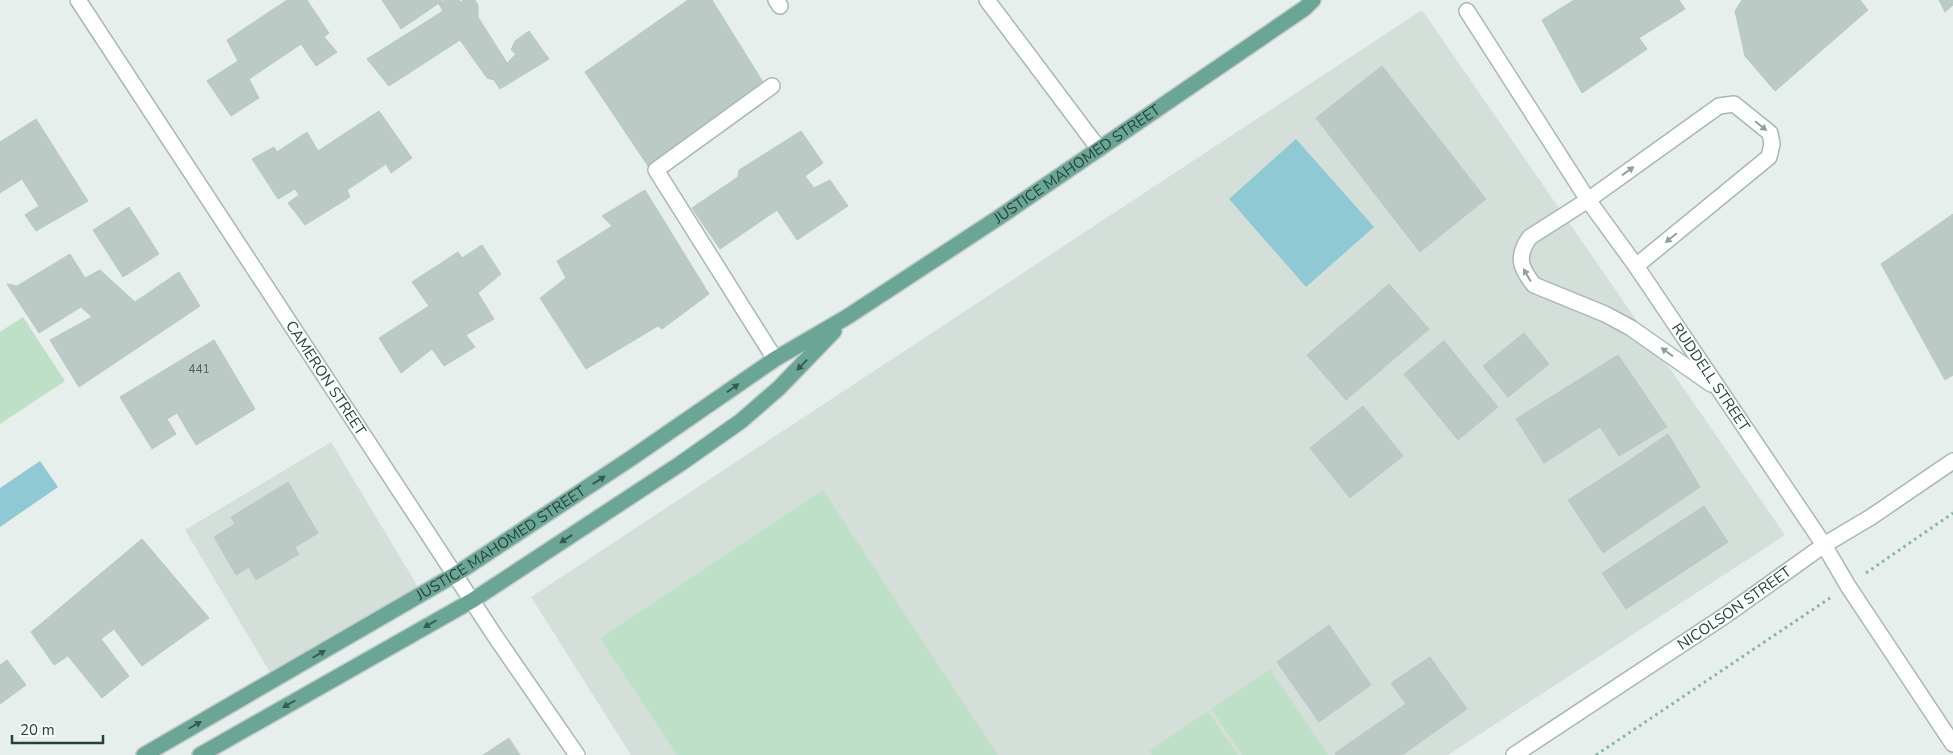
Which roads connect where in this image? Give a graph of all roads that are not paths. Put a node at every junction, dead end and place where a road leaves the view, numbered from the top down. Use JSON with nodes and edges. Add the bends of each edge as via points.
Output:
{"nodes":[{"id":1,"x":78,"y":0,"type":"edge"},
{"id":2,"x":987,"y":0,"type":"edge"},
{"id":3,"x":1325,"y":0,"type":"edge"},
{"id":4,"x":1309,"y":4,"type":"edge"},
{"id":5,"x":1466,"y":11,"type":"dead end"},
{"id":6,"x":772,"y":86,"type":"dead end"},
{"id":7,"x":1098,"y":149,"type":"junction"},
{"id":8,"x":1588,"y":200,"type":"junction"},
{"id":9,"x":1636,"y":266,"type":"junction"},
{"id":10,"x":847,"y":317,"type":"junction"},
{"id":11,"x":775,"y":359,"type":"junction"},
{"id":12,"x":1720,"y":391,"type":"junction"},
{"id":13,"x":1953,"y":461,"type":"edge"},
{"id":14,"x":1824,"y":545,"type":"junction"},
{"id":15,"x":456,"y":574,"type":"junction"},
{"id":16,"x":473,"y":600,"type":"junction"},
{"id":17,"x":1953,"y":744,"type":"edge"},
{"id":18,"x":144,"y":755,"type":"edge"},
{"id":19,"x":200,"y":755,"type":"edge"},
{"id":20,"x":577,"y":755,"type":"edge"},
{"id":21,"x":1514,"y":755,"type":"edge"}],
"edges":[{"from":1,"to":15,"type":"street","name":"CAMERON STREET"},
{"from":2,"to":7,"type":"street"},
{"from":3,"to":4,"type":"main road","name":"JUSTICE MAHOMED STREET"},
{"from":4,"to":7,"type":"main road","name":"JUSTICE MAHOMED STREET"},
{"from":5,"to":8,"type":"street","name":"RUDDELL STREET"},
{"from":6,"to":11,"type":"street","via":[[656,170]]},
{"from":7,"to":10,"type":"main road","name":"JUSTICE MAHOMED STREET"},
{"from":8,"to":9,"type":"street","name":"RUDDELL STREET"},
{"from":8,"to":9,"type":"street","one_way":true,"via":[[1719,106],[1734,104],[1770,133],[1769,157]]},
{"from":12,"to":8,"type":"street","one_way":true,"via":[[1631,328],[1606,314],[1534,285],[1526,276],[1521,254],[1530,237]]},
{"from":9,"to":12,"type":"street","name":"RUDDELL STREET"},
{"from":10,"to":11,"type":"main road","name":"JUSTICE MAHOMED STREET"},
{"from":10,"to":16,"type":"main road","name":"JUSTICE MAHOMED STREET","one_way":true,"via":[[779,388],[741,421]]},
{"from":15,"to":11,"type":"main road","name":"JUSTICE MAHOMED STREET","one_way":true},
{"from":12,"to":14,"type":"street","name":"RUDDELL STREET"},
{"from":13,"to":14,"type":"street","name":"NICOLSON STREET"},
{"from":14,"to":17,"type":"street","name":"RUDDELL STREET"},
{"from":14,"to":21,"type":"street","name":"NICOLSON STREET","via":[[1726,615]]},
{"from":15,"to":16,"type":"street","name":"CAMERON STREET"},
{"from":18,"to":15,"type":"main road","name":"JUSTICE MAHOMED STREET","one_way":true},
{"from":16,"to":19,"type":"main road","name":"JUSTICE MAHOMED STREET","one_way":true},
{"from":16,"to":20,"type":"street","name":"CAMERON STREET"}]}
